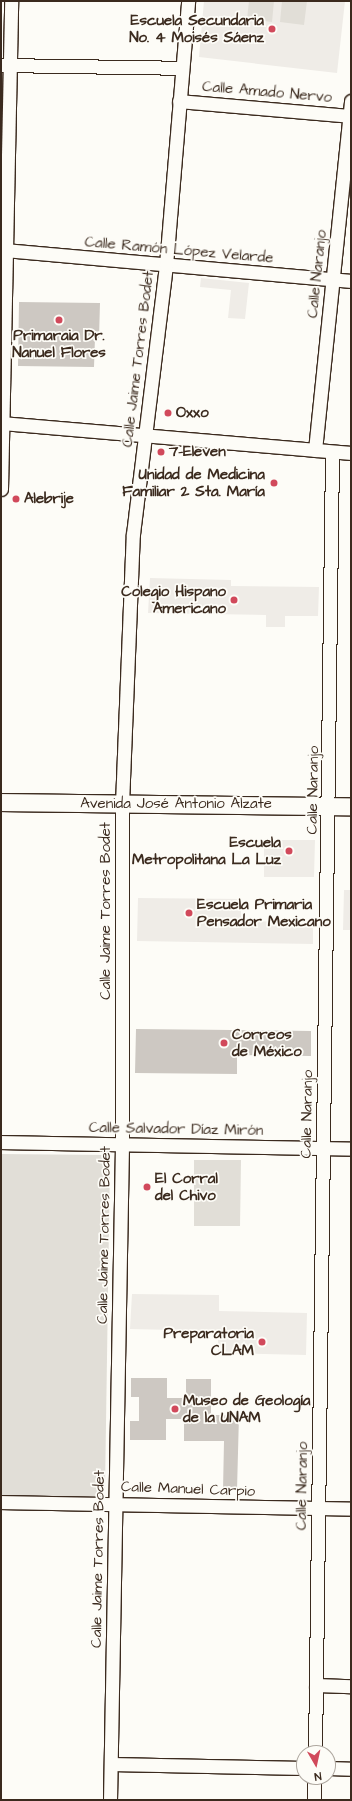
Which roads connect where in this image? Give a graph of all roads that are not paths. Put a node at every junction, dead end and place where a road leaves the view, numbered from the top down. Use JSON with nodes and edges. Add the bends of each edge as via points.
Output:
{"nodes":[{"id":1,"x":11,"y":1,"type":"edge"},
{"id":2,"x":188,"y":1,"type":"edge"},
{"id":3,"x":5,"y":65,"type":"edge"},
{"id":4,"x":182,"y":68,"type":"junction"},
{"id":5,"x":179,"y":101,"type":"junction"},
{"id":6,"x":351,"y":101,"type":"edge"},
{"id":7,"x":350,"y":116,"type":"edge"},
{"id":8,"x":5,"y":250,"type":"junction"},
{"id":9,"x":166,"y":265,"type":"junction"},
{"id":10,"x":332,"y":279,"type":"junction"},
{"id":11,"x":351,"y":281,"type":"edge"},
{"id":12,"x":1,"y":423,"type":"edge"},
{"id":13,"x":145,"y":434,"type":"junction"},
{"id":14,"x":315,"y":450,"type":"junction"},
{"id":15,"x":332,"y":452,"type":"junction"},
{"id":16,"x":351,"y":453,"type":"edge"},
{"id":17,"x":1,"y":489,"type":"edge"},
{"id":18,"x":1,"y":802,"type":"edge"},
{"id":19,"x":122,"y":804,"type":"junction"},
{"id":20,"x":329,"y":805,"type":"junction"},
{"id":21,"x":351,"y":806,"type":"edge"},
{"id":22,"x":1,"y":1142,"type":"edge"},
{"id":23,"x":122,"y":1144,"type":"junction"},
{"id":24,"x":322,"y":1148,"type":"junction"},
{"id":25,"x":351,"y":1149,"type":"edge"},
{"id":26,"x":1,"y":1502,"type":"edge"},
{"id":27,"x":114,"y":1503,"type":"junction"},
{"id":28,"x":318,"y":1509,"type":"junction"},
{"id":29,"x":351,"y":1509,"type":"edge"},
{"id":30,"x":316,"y":1685,"type":"junction"},
{"id":31,"x":351,"y":1686,"type":"edge"},
{"id":32,"x":315,"y":1745,"type":"edge"},
{"id":33,"x":111,"y":1764,"type":"junction"},
{"id":34,"x":296,"y":1768,"type":"edge"},
{"id":35,"x":336,"y":1768,"type":"edge"},
{"id":36,"x":351,"y":1769,"type":"edge"},
{"id":37,"x":314,"y":1785,"type":"edge"},
{"id":38,"x":110,"y":1800,"type":"edge"},
{"id":39,"x":314,"y":1800,"type":"edge"}],
"edges":[{"from":1,"to":3,"type":"street"},
{"from":2,"to":4,"type":"street","name":"Calle Jaime Torres Bodet"},
{"from":3,"to":4,"type":"street"},
{"from":3,"to":8,"type":"street"},
{"from":4,"to":5,"type":"street","name":"Calle Jaime Torres Bodet"},
{"from":5,"to":7,"type":"street","name":"Calle Amado Nervo"},
{"from":5,"to":9,"type":"street","name":"Calle Jaime Torres Bodet"},
{"from":6,"to":7,"type":"street","name":"Calle Naranjo"},
{"from":7,"to":10,"type":"street","name":"Calle Naranjo"},
{"from":8,"to":9,"type":"street","name":"Calle Ramón López Velarde"},
{"from":8,"to":12,"type":"street"},
{"from":9,"to":10,"type":"street","name":"Calle Ramón López Velarde"},
{"from":9,"to":13,"type":"street","name":"Calle Jaime Torres Bodet"},
{"from":10,"to":11,"type":"street","name":"Calle Ramón López Velarde"},
{"from":10,"to":14,"type":"street","name":"Calle Naranjo"},
{"from":12,"to":13,"type":"street"},
{"from":12,"to":17,"type":"street"},
{"from":13,"to":14,"type":"street"},
{"from":13,"to":19,"type":"street","name":"Calle Jaime Torres Bodet","via":[[133,534]]},
{"from":14,"to":15,"type":"street"},
{"from":15,"to":16,"type":"street"},
{"from":15,"to":20,"type":"street","name":"Calle Naranjo"},
{"from":18,"to":19,"type":"main road","name":"Avenida José Antonio Alzate"},
{"from":19,"to":20,"type":"main road","name":"Avenida José Antonio Alzate"},
{"from":19,"to":23,"type":"street","name":"Calle Jaime Torres Bodet"},
{"from":20,"to":21,"type":"main road","name":"Avenida José Antonio Alzate"},
{"from":20,"to":24,"type":"street","name":"Calle Naranjo"},
{"from":22,"to":23,"type":"street","name":"Calle Salvador Díaz Mirón"},
{"from":23,"to":24,"type":"street","name":"Calle Salvador Díaz Mirón"},
{"from":23,"to":27,"type":"street","name":"Calle Jaime Torres Bodet"},
{"from":24,"to":25,"type":"street","name":"Calle Salvador Díaz Mirón"},
{"from":24,"to":28,"type":"street","name":"Calle Naranjo"},
{"from":26,"to":27,"type":"street","name":"Calle Manuel Carpio"},
{"from":27,"to":28,"type":"street","name":"Calle Manuel Carpio"},
{"from":27,"to":33,"type":"street","name":"Calle Jaime Torres Bodet"},
{"from":28,"to":29,"type":"street","name":"Calle Manuel Carpio"},
{"from":28,"to":30,"type":"street","name":"Calle Naranjo"},
{"from":30,"to":31,"type":"street"},
{"from":30,"to":32,"type":"street","name":"Calle Naranjo"},
{"from":33,"to":34,"type":"street"},
{"from":33,"to":38,"type":"street","name":"Calle Jaime Torres Bodet"},
{"from":35,"to":36,"type":"street"},
{"from":37,"to":39,"type":"street"}]}
